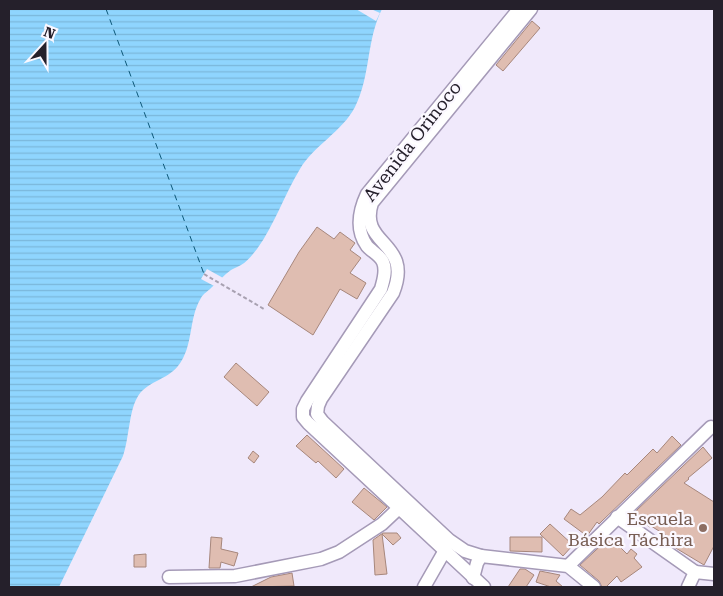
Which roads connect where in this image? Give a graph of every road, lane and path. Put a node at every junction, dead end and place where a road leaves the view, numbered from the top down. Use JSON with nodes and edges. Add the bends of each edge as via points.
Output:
{"nodes":[{"id":1,"x":519,"y":9,"type":"edge"},
{"id":2,"x":531,"y":9,"type":"edge"},
{"id":3,"x":204,"y":274,"type":"dead end"},
{"id":4,"x":264,"y":309,"type":"dead end"},
{"id":5,"x":711,"y":428,"type":"dead end"},
{"id":6,"x":399,"y":508,"type":"junction"},
{"id":7,"x":617,"y":517,"type":"junction"},
{"id":8,"x":444,"y":552,"type":"junction"},
{"id":9,"x":482,"y":556,"type":"junction"},
{"id":10,"x":568,"y":566,"type":"junction"},
{"id":11,"x":695,"y":572,"type":"junction"},
{"id":12,"x":714,"y":574,"type":"edge"},
{"id":13,"x":170,"y":577,"type":"dead end"},
{"id":14,"x":473,"y":578,"type":"junction"},
{"id":15,"x":424,"y":587,"type":"edge"},
{"id":16,"x":484,"y":587,"type":"edge"},
{"id":17,"x":594,"y":587,"type":"edge"},
{"id":18,"x":688,"y":587,"type":"edge"}],
"edges":[{"from":1,"to":6,"type":"street","name":"Avenida Orinoco","via":[[367,194],[360,208],[359,224],[367,246],[383,262],[385,274],[381,289],[303,409],[303,417],[308,423]]},
{"from":2,"to":9,"type":"street","name":"Avenida Orinoco","via":[[372,203],[370,221],[378,238],[396,259],[398,280],[393,293],[321,399],[316,414],[449,540],[465,551]]},
{"from":3,"to":4,"type":"path"},
{"from":5,"to":7,"type":"street"},
{"from":6,"to":8,"type":"street","name":"Avenida Orinoco"},
{"from":6,"to":13,"type":"street","via":[[382,524],[339,552],[322,559],[235,576]]},
{"from":7,"to":10,"type":"street"},
{"from":7,"to":11,"type":"street"},
{"from":8,"to":14,"type":"street","name":"Avenida Orinoco"},
{"from":8,"to":15,"type":"street"},
{"from":9,"to":10,"type":"street","name":"Avenida Orinoco"},
{"from":9,"to":14,"type":"street"},
{"from":10,"to":17,"type":"street"},
{"from":11,"to":12,"type":"street"},
{"from":11,"to":18,"type":"street"},
{"from":14,"to":16,"type":"street","name":"Avenida Orinoco"}]}
